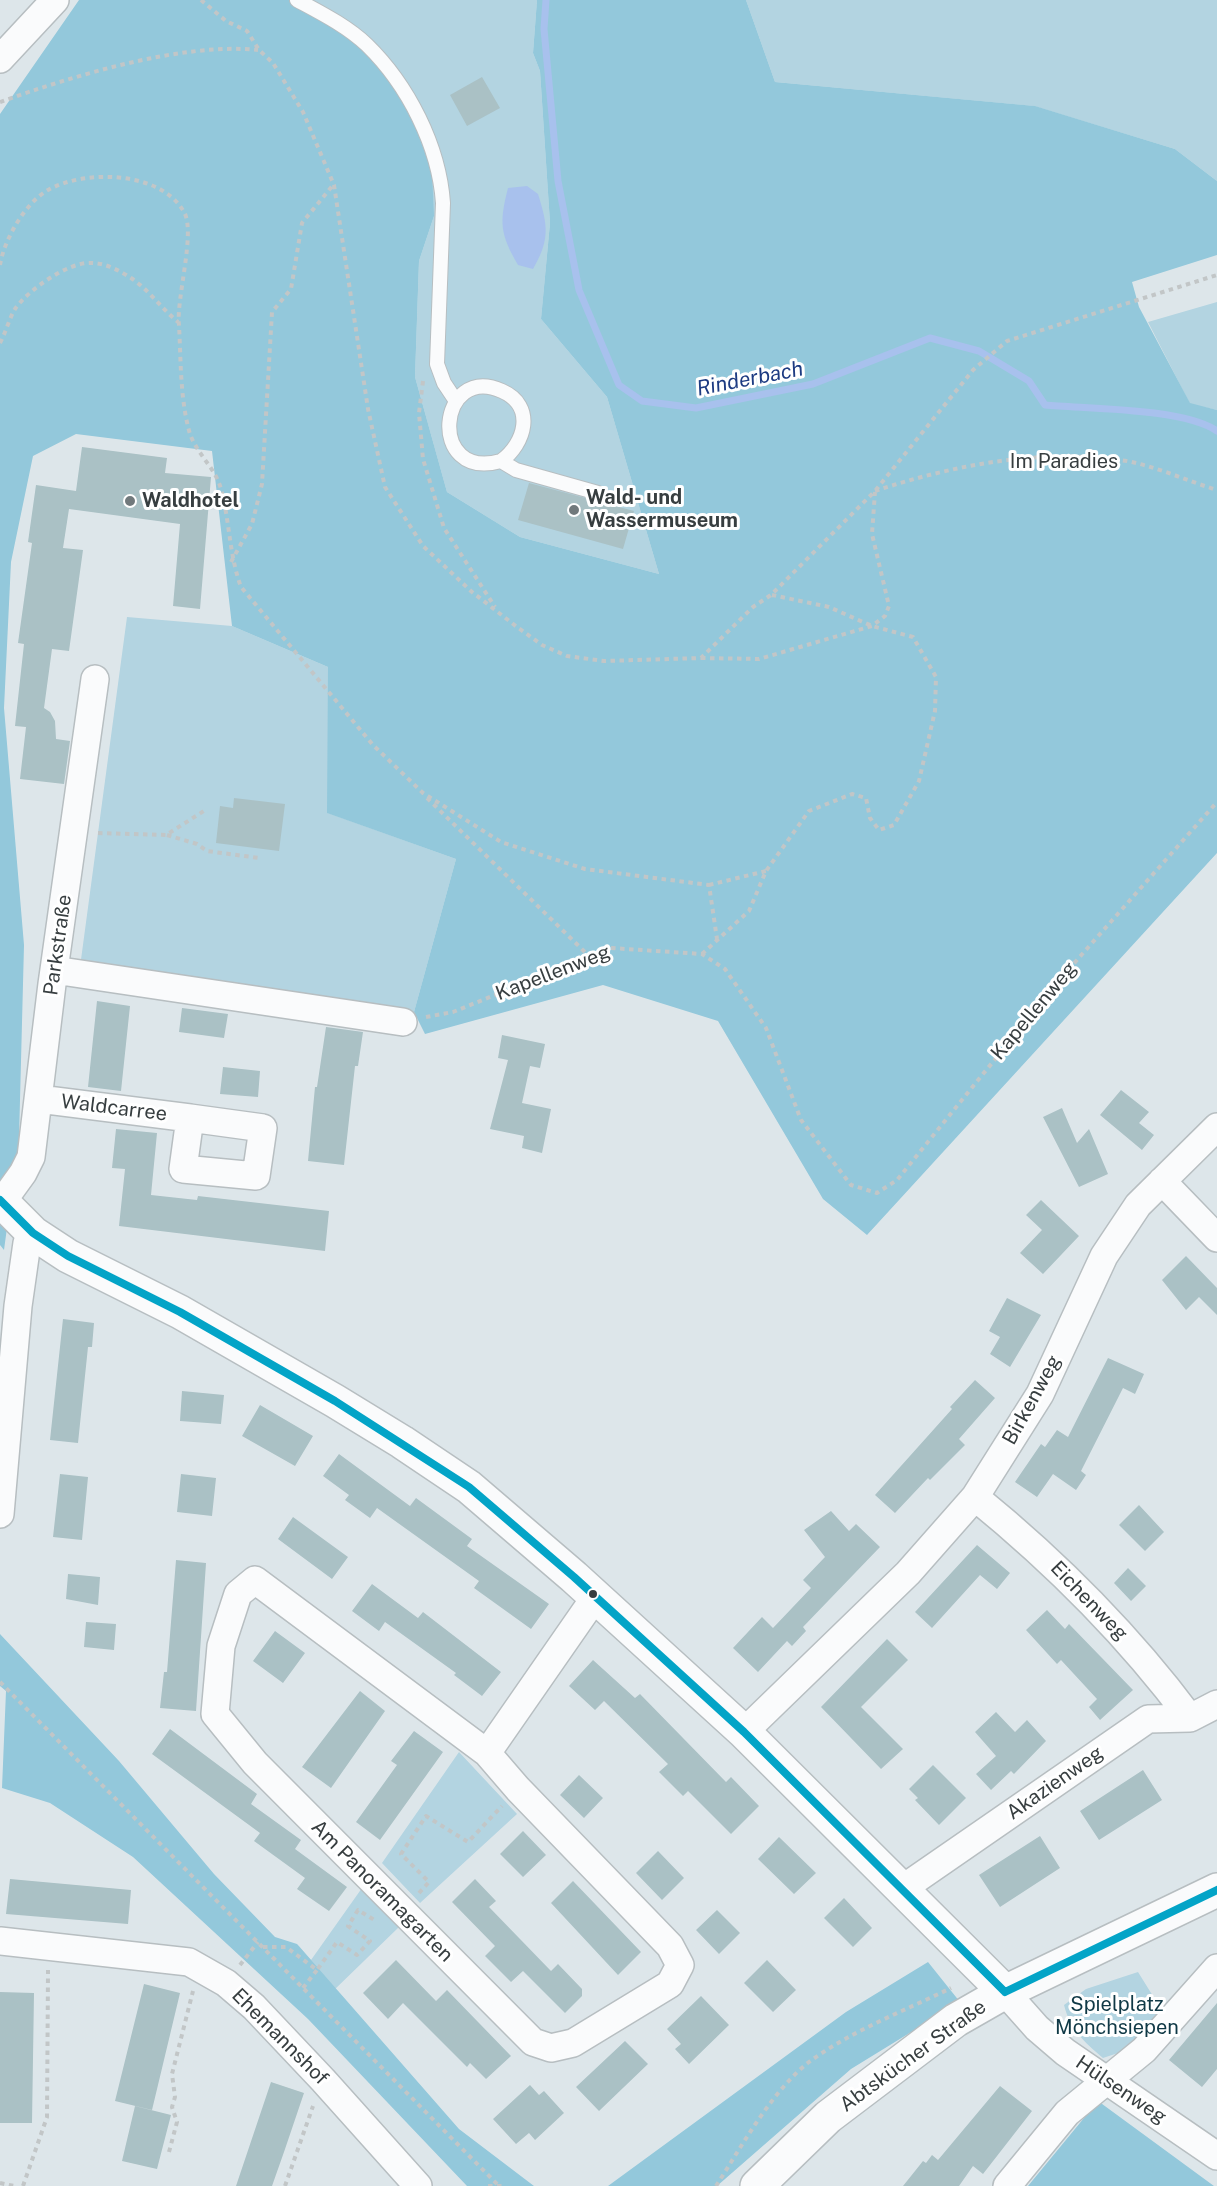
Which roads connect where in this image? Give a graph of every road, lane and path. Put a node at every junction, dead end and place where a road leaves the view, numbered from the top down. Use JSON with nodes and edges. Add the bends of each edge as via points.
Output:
{"nodes":[{"id":1,"x":55,"y":0,"type":"edge"},
{"id":2,"x":201,"y":0,"type":"edge"},
{"id":3,"x":297,"y":0,"type":"edge"},
{"id":4,"x":259,"y":51,"type":"junction"},
{"id":5,"x":0,"y":59,"type":"edge"},
{"id":6,"x":0,"y":102,"type":"edge"},
{"id":7,"x":334,"y":185,"type":"junction"},
{"id":8,"x":0,"y":265,"type":"edge"},
{"id":9,"x":1217,"y":274,"type":"edge"},
{"id":10,"x":178,"y":321,"type":"junction"},
{"id":11,"x":0,"y":343,"type":"edge"},
{"id":12,"x":456,"y":401,"type":"junction"},
{"id":13,"x":501,"y":461,"type":"junction"},
{"id":14,"x":1217,"y":490,"type":"edge"},
{"id":15,"x":875,"y":491,"type":"junction"},
{"id":16,"x":598,"y":493,"type":"dead end"},
{"id":17,"x":231,"y":562,"type":"junction"},
{"id":18,"x":771,"y":595,"type":"junction"},
{"id":19,"x":873,"y":626,"type":"junction"},
{"id":20,"x":701,"y":658,"type":"junction"},
{"id":21,"x":95,"y":679,"type":"dead end"},
{"id":22,"x":423,"y":793,"type":"junction"},
{"id":23,"x":1217,"y":802,"type":"edge"},
{"id":24,"x":207,"y":809,"type":"dead end"},
{"id":25,"x":74,"y":827,"type":"junction"},
{"id":26,"x":166,"y":835,"type":"junction"},
{"id":27,"x":259,"y":858,"type":"dead end"},
{"id":28,"x":766,"y":871,"type":"junction"},
{"id":29,"x":709,"y":885,"type":"junction"},
{"id":30,"x":717,"y":939,"type":"junction"},
{"id":31,"x":702,"y":954,"type":"junction"},
{"id":32,"x":589,"y":956,"type":"junction"},
{"id":33,"x":54,"y":970,"type":"junction"},
{"id":34,"x":403,"y":1022,"type":"joint"},
{"id":35,"x":39,"y":1099,"type":"junction"},
{"id":36,"x":190,"y":1118,"type":"dead end"},
{"id":37,"x":1217,"y":1127,"type":"edge"},
{"id":38,"x":1162,"y":1181,"type":"junction"},
{"id":39,"x":1,"y":1201,"type":"edge"},
{"id":40,"x":33,"y":1233,"type":"junction"},
{"id":41,"x":1217,"y":1238,"type":"edge"},
{"id":42,"x":8,"y":1317,"type":"edge"},
{"id":43,"x":975,"y":1497,"type":"junction"},
{"id":44,"x":0,"y":1514,"type":"edge"},
{"id":45,"x":596,"y":1596,"type":"junction"},
{"id":46,"x":0,"y":1682,"type":"edge"},
{"id":47,"x":1217,"y":1704,"type":"edge"},
{"id":48,"x":1190,"y":1718,"type":"junction"},
{"id":49,"x":744,"y":1732,"type":"junction"},
{"id":50,"x":487,"y":1753,"type":"junction"},
{"id":51,"x":902,"y":1889,"type":"junction"},
{"id":52,"x":1217,"y":1890,"type":"edge"},
{"id":53,"x":0,"y":1941,"type":"edge"},
{"id":54,"x":48,"y":1945,"type":"junction"},
{"id":55,"x":199,"y":1967,"type":"junction"},
{"id":56,"x":1217,"y":1968,"type":"edge"},
{"id":57,"x":317,"y":1970,"type":"dead end"},
{"id":58,"x":303,"y":1988,"type":"junction"},
{"id":59,"x":1005,"y":1992,"type":"junction"},
{"id":60,"x":1107,"y":2079,"type":"junction"},
{"id":61,"x":323,"y":2080,"type":"junction"},
{"id":62,"x":169,"y":2152,"type":"dead end"},
{"id":63,"x":1217,"y":2156,"type":"edge"},
{"id":64,"x":0,"y":2183,"type":"edge"},
{"id":65,"x":14,"y":2186,"type":"edge"},
{"id":66,"x":23,"y":2186,"type":"edge"},
{"id":67,"x":285,"y":2186,"type":"edge"},
{"id":68,"x":417,"y":2186,"type":"edge"},
{"id":69,"x":488,"y":2186,"type":"edge"},
{"id":70,"x":500,"y":2186,"type":"edge"},
{"id":71,"x":757,"y":2186,"type":"edge"},
{"id":72,"x":1006,"y":2186,"type":"edge"}],
"edges":[{"from":1,"to":5,"type":"street"},
{"from":2,"to":4,"type":"path","via":[[226,21],[247,31]]},
{"from":3,"to":12,"type":"lane","via":[[337,22],[367,45],[406,92],[441,177],[437,364]]},
{"from":4,"to":6,"type":"path","via":[[228,47],[136,63],[60,81]]},
{"from":4,"to":7,"type":"path","via":[[273,63],[303,112]]},
{"from":7,"to":17,"type":"path","via":[[302,223],[291,289],[272,312],[262,484],[252,524]]},
{"from":7,"to":20,"type":"path","via":[[385,487],[423,546],[472,592],[542,645],[567,656],[604,661]]},
{"from":8,"to":10,"type":"path","via":[[21,214],[47,190],[80,177],[144,182],[173,198],[186,214],[187,242]]},
{"from":9,"to":15,"type":"path","via":[[1007,341],[973,370]]},
{"from":10,"to":11,"type":"path","via":[[130,278],[112,267],[92,262],[72,267],[25,297]]},
{"from":10,"to":17,"type":"path","via":[[184,403],[191,435],[221,489]]},
{"from":12,"to":13,"type":"lane","via":[[447,425],[452,443],[462,456],[479,463]]},
{"from":12,"to":13,"type":"lane","via":[[482,387],[505,392],[519,406],[523,436],[514,452]]},
{"from":13,"to":16,"type":"lane","via":[[516,470]]},
{"from":14,"to":15,"type":"path","name":"Im Paradies","via":[[1121,460],[1024,458],[926,474]]},
{"from":15,"to":18,"type":"path"},
{"from":15,"to":19,"type":"path","via":[[872,534],[889,606],[885,616]]},
{"from":17,"to":22,"type":"path","via":[[241,587],[270,624],[373,745]]},
{"from":18,"to":19,"type":"path","via":[[829,607]]},
{"from":18,"to":20,"type":"path","via":[[753,607]]},
{"from":19,"to":20,"type":"path","via":[[759,659]]},
{"from":19,"to":28,"type":"path","via":[[913,637],[936,677],[935,711],[919,781],[894,825],[879,830],[870,818],[866,798],[852,794],[809,811]]},
{"from":21,"to":25,"type":"street","name":"Parkstraße"},
{"from":22,"to":29,"type":"path","via":[[501,842],[574,866]]},
{"from":22,"to":32,"type":"path"},
{"from":23,"to":31,"type":"path","name":"Kapellenweg","via":[[1061,978],[897,1180],[877,1193],[851,1185],[801,1120],[766,1028],[725,969]]},
{"from":24,"to":26,"type":"path"},
{"from":25,"to":26,"type":"path","via":[[98,833]]},
{"from":25,"to":33,"type":"street","name":"Parkstraße"},
{"from":26,"to":27,"type":"path","via":[[198,844],[207,851]]},
{"from":28,"to":29,"type":"path"},
{"from":28,"to":30,"type":"path","via":[[749,911]]},
{"from":29,"to":30,"type":"path"},
{"from":30,"to":31,"type":"path"},
{"from":31,"to":32,"type":"path","name":"Kapellenweg","via":[[611,948]]},
{"from":32,"to":34,"type":"path","name":"Kapellenweg","via":[[453,1012]]},
{"from":33,"to":34,"type":"street"},
{"from":33,"to":35,"type":"street","name":"Parkstraße"},
{"from":35,"to":36,"type":"street","name":"Waldcarree"},
{"from":35,"to":39,"type":"street","name":"Parkstraße","via":[[32,1157]]},
{"from":37,"to":38,"type":"street","name":"Birkenweg"},
{"from":38,"to":41,"type":"street"},
{"from":38,"to":43,"type":"street","name":"Birkenweg","via":[[1138,1204],[1104,1256],[1040,1394]]},
{"from":39,"to":40,"type":"street"},
{"from":40,"to":42,"type":"street"},
{"from":40,"to":45,"type":"street","via":[[68,1256],[180,1312],[402,1442],[469,1487]]},
{"from":42,"to":44,"type":"street"},
{"from":43,"to":48,"type":"street","name":"Eichenweg","via":[[1031,1543],[1093,1605],[1150,1665]]},
{"from":43,"to":49,"type":"street","name":"Birkenweg","via":[[908,1573]]},
{"from":45,"to":49,"type":"street"},
{"from":45,"to":50,"type":"street"},
{"from":46,"to":58,"type":"path"},
{"from":47,"to":48,"type":"street","name":"Akazienweg"},
{"from":48,"to":51,"type":"street","name":"Akazienweg","via":[[1148,1719]]},
{"from":49,"to":51,"type":"street"},
{"from":50,"to":50,"type":"street","name":"Am Panoramagarten","via":[[670,1946],[680,1965],[670,1984],[573,2043],[551,2048],[533,2042],[255,1763],[215,1714],[221,1646],[238,1594],[255,1580]]},
{"from":51,"to":59,"type":"street"},
{"from":52,"to":59,"type":"street","name":"Abtskücher Straße"},
{"from":53,"to":54,"type":"street","name":"Ehemannshof"},
{"from":54,"to":55,"type":"street","name":"Ehemannshof","via":[[189,1962]]},
{"from":54,"to":66,"type":"path","via":[[47,2117]]},
{"from":55,"to":61,"type":"street","name":"Ehemannshof","via":[[254,2007]]},
{"from":55,"to":62,"type":"path","via":[[172,2074],[172,2107],[177,2122]]},
{"from":56,"to":60,"type":"street","via":[[1144,2050]]},
{"from":57,"to":58,"type":"path"},
{"from":58,"to":70,"type":"path"},
{"from":59,"to":60,"type":"street","name":"Hülsenweg","via":[[1065,2052]]},
{"from":59,"to":71,"type":"street","name":"Abtskücher Straße","via":[[956,2020],[889,2069],[828,2117]]},
{"from":60,"to":63,"type":"street","name":"Hülsenweg"},
{"from":60,"to":72,"type":"street","via":[[1067,2113]]},
{"from":61,"to":67,"type":"path"},
{"from":61,"to":68,"type":"street","name":"Ehemannshof","via":[[373,2149]]},
{"from":64,"to":65,"type":"path"},
{"from":69,"to":70,"type":"path"}]}
